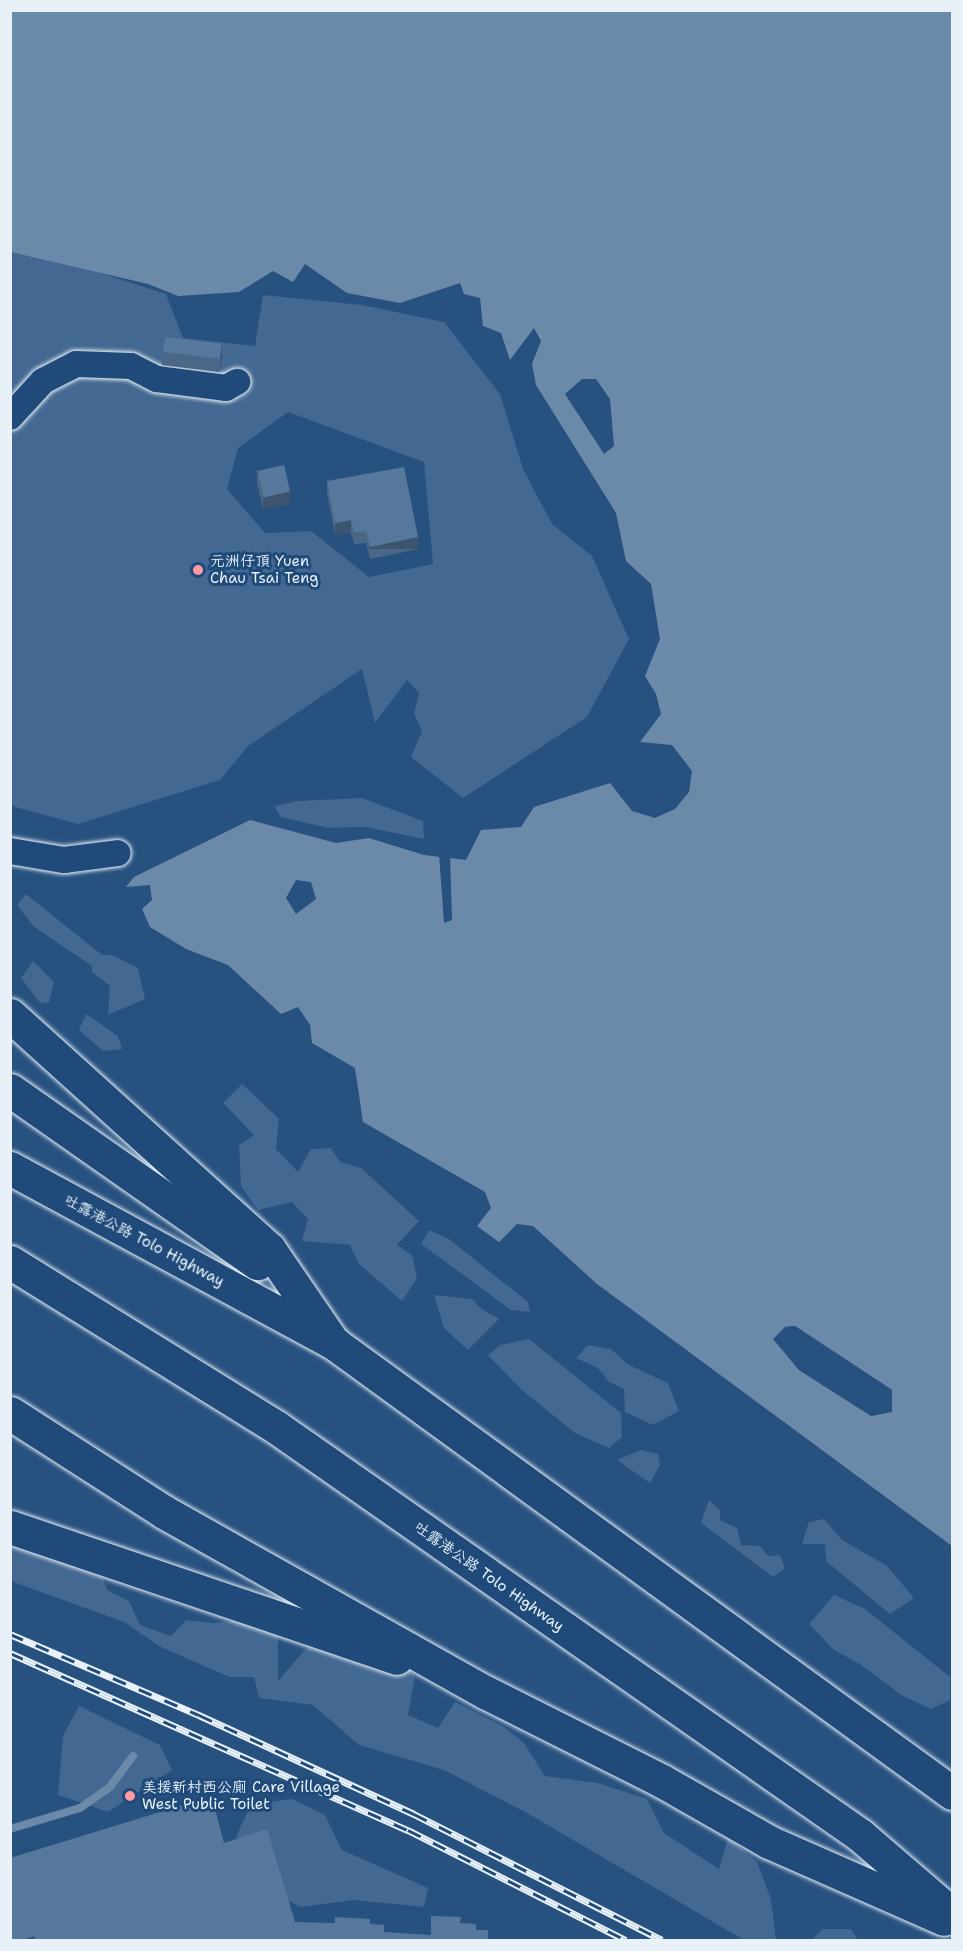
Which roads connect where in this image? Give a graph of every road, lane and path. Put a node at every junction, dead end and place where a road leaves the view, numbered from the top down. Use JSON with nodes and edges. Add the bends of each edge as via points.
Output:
{"nodes":[{"id":1,"x":237,"y":382,"type":"dead end"},
{"id":2,"x":10,"y":417,"type":"edge"},
{"id":3,"x":10,"y":851,"type":"edge"},
{"id":4,"x":118,"y":853,"type":"dead end"},
{"id":5,"x":10,"y":1015,"type":"edge"},
{"id":6,"x":10,"y":1090,"type":"edge"},
{"id":7,"x":10,"y":1168,"type":"edge"},
{"id":8,"x":10,"y":1262,"type":"edge"},
{"id":9,"x":302,"y":1295,"type":"junction"},
{"id":10,"x":335,"y":1344,"type":"junction"},
{"id":11,"x":10,"y":1413,"type":"edge"},
{"id":12,"x":10,"y":1527,"type":"edge"},
{"id":13,"x":487,"y":1693,"type":"junction"},
{"id":14,"x":952,"y":1794,"type":"edge"},
{"id":15,"x":952,"y":1914,"type":"edge"},
{"id":16,"x":952,"y":1923,"type":"edge"}],
"edges":[{"from":1,"to":2,"type":"street","via":[[226,388],[157,379],[131,366],[76,364],[43,381]]},
{"from":3,"to":4,"type":"street","via":[[64,860]]},
{"from":5,"to":9,"type":"highway","via":[[269,1249]]},
{"from":6,"to":9,"type":"highway"},
{"from":7,"to":10,"type":"highway","name":"吐露港公路 Tolo Highway"},
{"from":8,"to":15,"type":"highway","name":"吐露港公路 Tolo Highway","via":[[276,1427],[860,1835]]},
{"from":9,"to":10,"type":"highway"},
{"from":10,"to":14,"type":"highway","name":"吐露港公路 Tolo Highway"},
{"from":11,"to":13,"type":"highway","via":[[164,1512]]},
{"from":12,"to":13,"type":"highway","via":[[174,1580]]},
{"from":13,"to":16,"type":"highway","via":[[662,1782],[769,1842]]}]}
